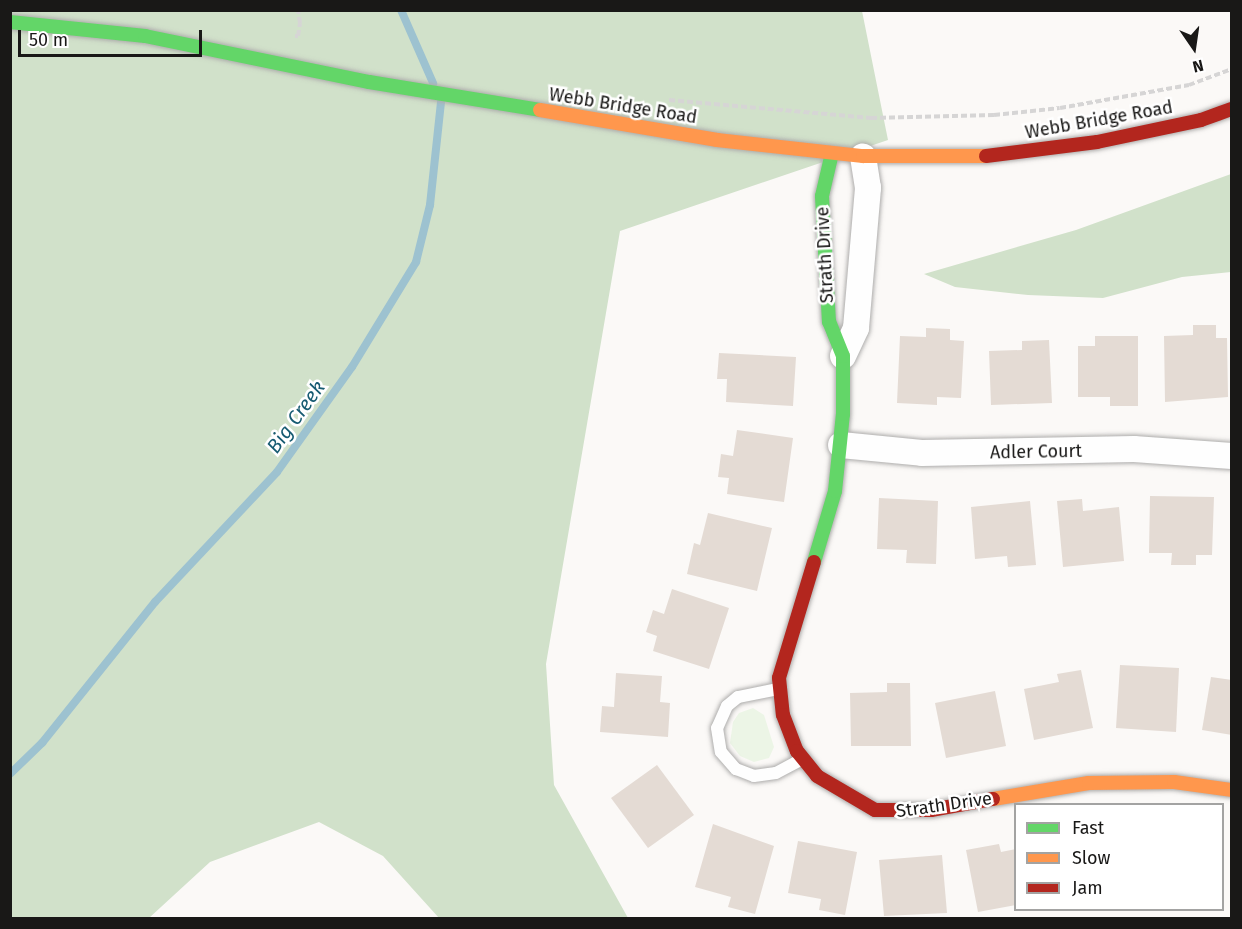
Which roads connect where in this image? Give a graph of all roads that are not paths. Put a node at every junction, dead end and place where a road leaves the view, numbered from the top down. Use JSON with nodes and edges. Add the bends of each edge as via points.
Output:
{"nodes":[{"id":1,"x":10,"y":22,"type":"edge"},
{"id":2,"x":1232,"y":109,"type":"edge"},
{"id":3,"x":832,"y":153,"type":"junction"},
{"id":4,"x":863,"y":156,"type":"junction"},
{"id":5,"x":842,"y":294,"type":"junction"},
{"id":6,"x":843,"y":356,"type":"joint"},
{"id":7,"x":841,"y":445,"type":"junction"},
{"id":8,"x":1232,"y":456,"type":"edge"},
{"id":9,"x":779,"y":689,"type":"junction"},
{"id":10,"x":802,"y":759,"type":"junction"},
{"id":11,"x":1232,"y":790,"type":"edge"}],
"edges":[{"from":1,"to":3,"type":"street","name":"Webb Bridge Road","via":[[145,36],[369,82]]},
{"from":2,"to":4,"type":"street","name":"Webb Bridge Road","via":[[1201,120],[1097,142],[1006,154],[957,158]]},
{"from":3,"to":4,"type":"street","name":"Webb Bridge Road"},
{"from":3,"to":5,"type":"street","name":"Strath Drive","via":[[822,196]]},
{"from":4,"to":5,"type":"street","name":"Strath Drive","via":[[868,188]]},
{"from":5,"to":6,"type":"street","name":"Strath Drive","via":[[856,328]]},
{"from":6,"to":7,"type":"street","name":"Strath Drive"},
{"from":7,"to":8,"type":"street","name":"Adler Court","via":[[922,453],[1134,449]]},
{"from":7,"to":9,"type":"street","name":"Strath Drive","via":[[835,491],[785,653]]},
{"from":9,"to":10,"type":"street","name":"Strath Drive","via":[[783,716]]},
{"from":9,"to":10,"type":"lane","via":[[738,697],[727,706],[717,728],[721,752],[736,769],[754,776],[776,773]]},
{"from":10,"to":11,"type":"street","name":"Strath Drive","via":[[839,792],[888,813],[931,810],[1089,783],[1174,782]]}]}
